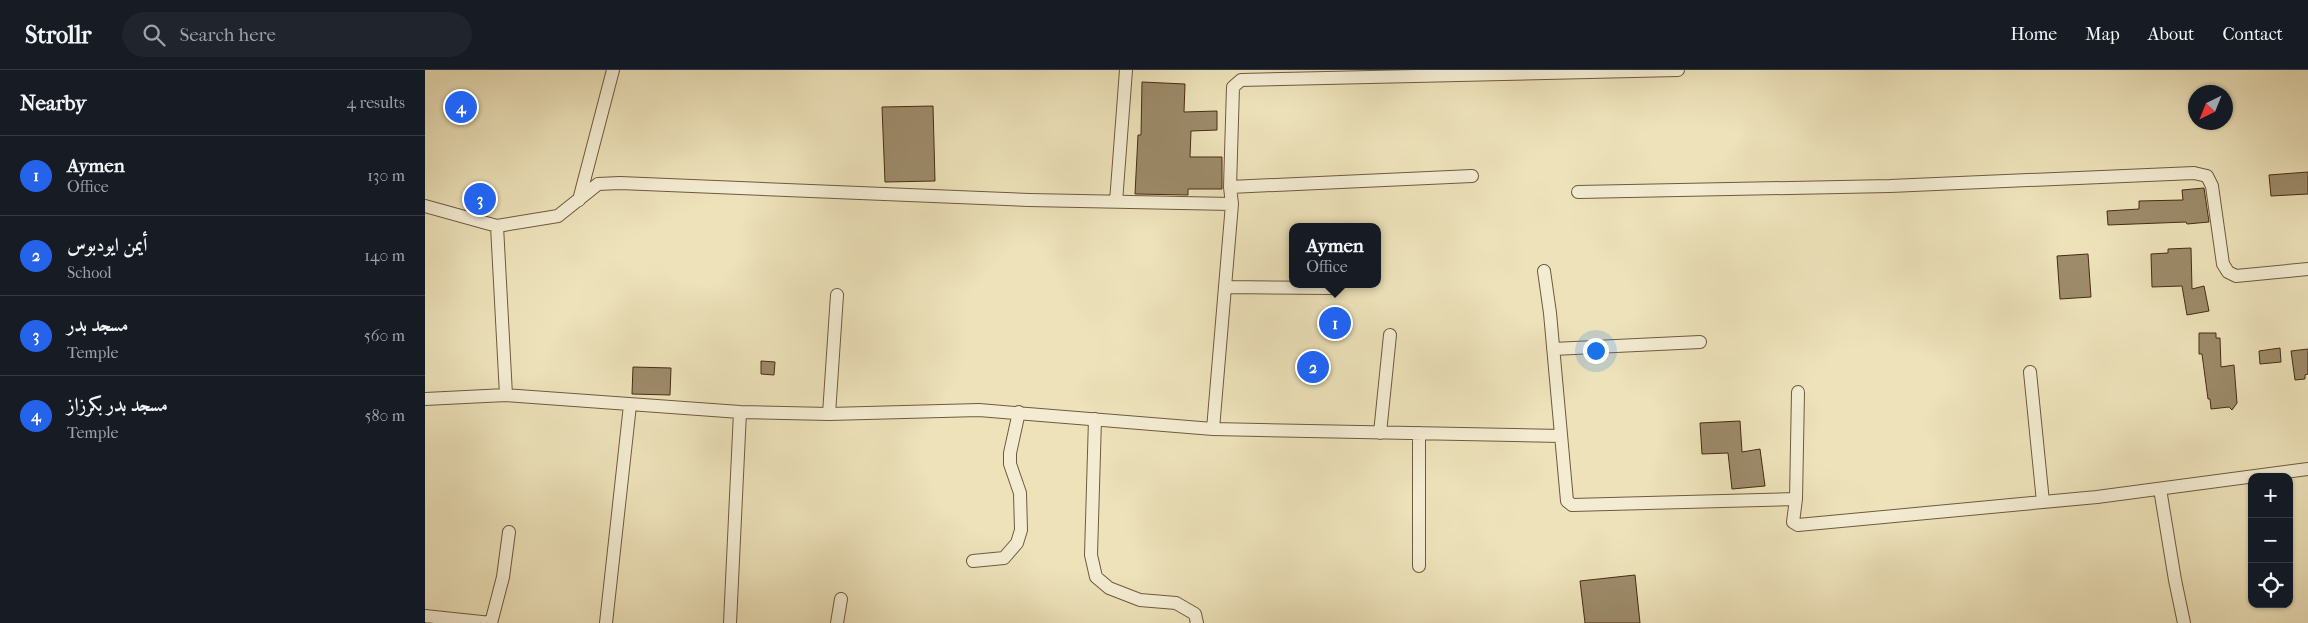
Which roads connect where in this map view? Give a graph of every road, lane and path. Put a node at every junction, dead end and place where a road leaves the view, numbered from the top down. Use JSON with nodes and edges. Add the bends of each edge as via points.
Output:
{"nodes":[{"id":1,"x":613,"y":70,"type":"edge"},
{"id":2,"x":1126,"y":70,"type":"edge"},
{"id":3,"x":1678,"y":70,"type":"edge"},
{"id":4,"x":1471,"y":176,"type":"dead end"},
{"id":5,"x":1230,"y":187,"type":"junction"},
{"id":6,"x":1579,"y":192,"type":"dead end"},
{"id":7,"x":579,"y":200,"type":"junction"},
{"id":8,"x":1116,"y":202,"type":"junction"},
{"id":9,"x":1232,"y":204,"type":"junction"},
{"id":10,"x":425,"y":206,"type":"edge"},
{"id":11,"x":497,"y":226,"type":"junction"},
{"id":12,"x":2308,"y":269,"type":"edge"},
{"id":13,"x":1544,"y":271,"type":"dead end"},
{"id":14,"x":1226,"y":287,"type":"junction"},
{"id":15,"x":1289,"y":288,"type":"edge"},
{"id":16,"x":837,"y":295,"type":"dead end"},
{"id":17,"x":1390,"y":335,"type":"dead end"},
{"id":18,"x":1699,"y":342,"type":"dead end"},
{"id":19,"x":1553,"y":349,"type":"junction"},
{"id":20,"x":2030,"y":372,"type":"dead end"},
{"id":21,"x":1798,"y":392,"type":"dead end"},
{"id":22,"x":506,"y":395,"type":"junction"},
{"id":23,"x":425,"y":399,"type":"edge"},
{"id":24,"x":630,"y":406,"type":"junction"},
{"id":25,"x":740,"y":412,"type":"junction"},
{"id":26,"x":1019,"y":412,"type":"junction"},
{"id":27,"x":829,"y":414,"type":"junction"},
{"id":28,"x":1095,"y":419,"type":"junction"},
{"id":29,"x":1213,"y":429,"type":"junction"},
{"id":30,"x":1380,"y":433,"type":"junction"},
{"id":31,"x":1419,"y":434,"type":"junction"},
{"id":32,"x":1561,"y":436,"type":"junction"},
{"id":33,"x":2308,"y":470,"type":"edge"},
{"id":34,"x":2160,"y":489,"type":"junction"},
{"id":35,"x":1796,"y":499,"type":"junction"},
{"id":36,"x":2043,"y":502,"type":"junction"},
{"id":37,"x":509,"y":532,"type":"dead end"},
{"id":38,"x":973,"y":561,"type":"dead end"},
{"id":39,"x":1419,"y":566,"type":"dead end"},
{"id":40,"x":841,"y":599,"type":"dead end"},
{"id":41,"x":425,"y":616,"type":"edge"},
{"id":42,"x":606,"y":623,"type":"edge"},
{"id":43,"x":730,"y":623,"type":"edge"},
{"id":44,"x":837,"y":623,"type":"edge"},
{"id":45,"x":1197,"y":623,"type":"edge"},
{"id":46,"x":2184,"y":623,"type":"edge"}],
"edges":[{"from":1,"to":7,"type":"street"},
{"from":2,"to":8,"type":"street"},
{"from":3,"to":5,"type":"street","via":[[1241,80],[1233,87]]},
{"from":4,"to":5,"type":"street"},
{"from":5,"to":9,"type":"street"},
{"from":6,"to":12,"type":"street","via":[[1890,186],[2193,173],[2207,176],[2212,186],[2223,264],[2228,272],[2236,276]]},
{"from":7,"to":8,"type":"street","via":[[598,184],[620,183]]},
{"from":7,"to":11,"type":"street","via":[[558,216]]},
{"from":8,"to":9,"type":"street"},
{"from":9,"to":14,"type":"street"},
{"from":10,"to":11,"type":"street"},
{"from":11,"to":22,"type":"street"},
{"from":13,"to":19,"type":"street"},
{"from":14,"to":15,"type":"street"},
{"from":14,"to":29,"type":"street"},
{"from":16,"to":27,"type":"street"},
{"from":17,"to":30,"type":"street"},
{"from":18,"to":19,"type":"street"},
{"from":19,"to":32,"type":"street"},
{"from":20,"to":36,"type":"street"},
{"from":21,"to":35,"type":"street"},
{"from":22,"to":23,"type":"street"},
{"from":22,"to":24,"type":"street"},
{"from":24,"to":25,"type":"street"},
{"from":24,"to":42,"type":"street"},
{"from":25,"to":27,"type":"street"},
{"from":25,"to":43,"type":"street"},
{"from":26,"to":27,"type":"street"},
{"from":26,"to":28,"type":"street"},
{"from":26,"to":38,"type":"street","via":[[1010,453],[1010,464],[1020,493],[1021,530],[1017,543],[1003,558]]},
{"from":28,"to":29,"type":"street"},
{"from":28,"to":45,"type":"street","via":[[1091,555],[1096,577],[1109,588],[1140,600],[1176,603],[1195,614]]},
{"from":29,"to":30,"type":"street"},
{"from":30,"to":31,"type":"street"},
{"from":31,"to":32,"type":"street"},
{"from":31,"to":39,"type":"street"},
{"from":32,"to":35,"type":"street","via":[[1567,500],[1572,504]]},
{"from":33,"to":34,"type":"street"},
{"from":34,"to":36,"type":"street"},
{"from":34,"to":46,"type":"street"},
{"from":35,"to":36,"type":"street","via":[[1793,522],[1799,525]]},
{"from":37,"to":41,"type":"street","via":[[503,577],[491,623]]},
{"from":40,"to":44,"type":"street"}]}
